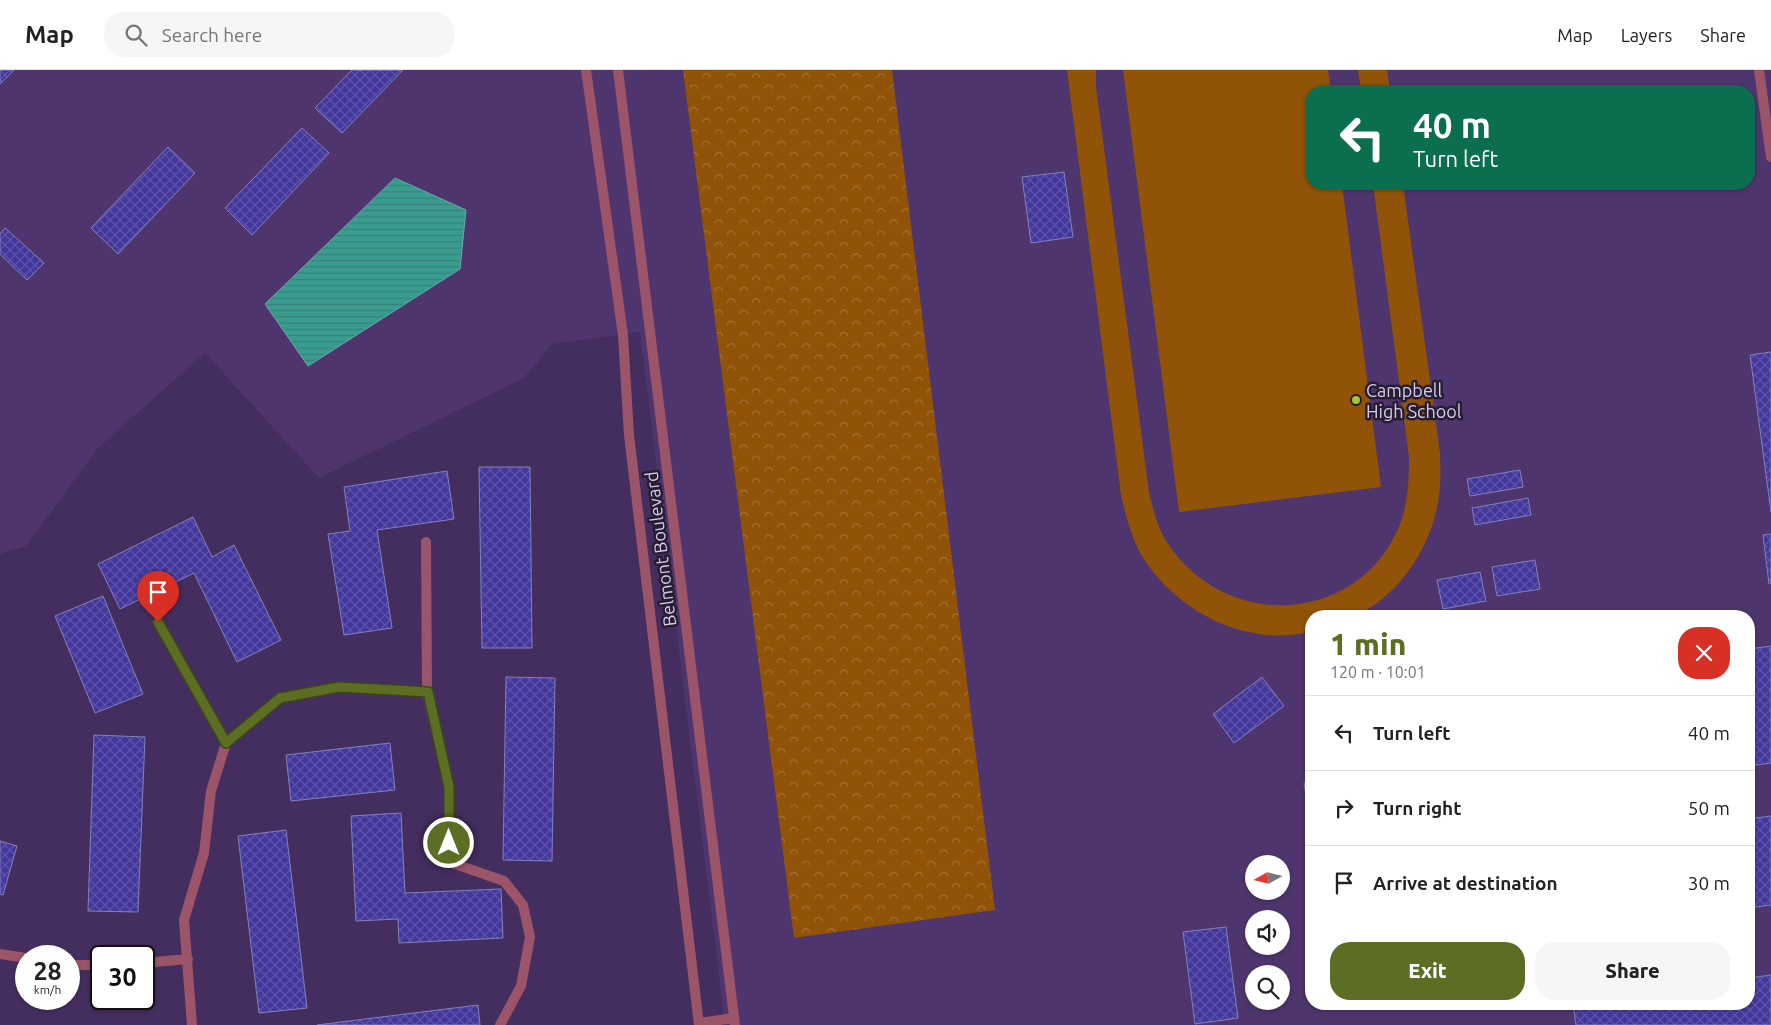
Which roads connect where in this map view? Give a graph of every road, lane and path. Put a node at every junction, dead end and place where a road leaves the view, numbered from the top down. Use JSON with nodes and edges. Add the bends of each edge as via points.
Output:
{"nodes":[{"id":1,"x":586,"y":70,"type":"edge"},
{"id":2,"x":618,"y":70,"type":"edge"},
{"id":3,"x":1759,"y":70,"type":"edge"},
{"id":4,"x":1771,"y":157,"type":"edge"},
{"id":5,"x":426,"y":542,"type":"dead end"},
{"id":6,"x":158,"y":622,"type":"dead end"},
{"id":7,"x":428,"y":692,"type":"junction"},
{"id":8,"x":226,"y":743,"type":"junction"},
{"id":9,"x":0,"y":954,"type":"edge"},
{"id":10,"x":15,"y":956,"type":"edge"},
{"id":11,"x":188,"y":959,"type":"junction"},
{"id":12,"x":155,"y":963,"type":"edge"},
{"id":13,"x":734,"y":1022,"type":"edge"},
{"id":14,"x":699,"y":1024,"type":"edge"},
{"id":15,"x":192,"y":1025,"type":"edge"},
{"id":16,"x":500,"y":1025,"type":"edge"}],
"edges":[{"from":1,"to":14,"type":"street","name":"Belmont Boulevard","via":[[623,335],[629,435]]},
{"from":2,"to":13,"type":"street","name":"Belmont Boulevard"},
{"from":3,"to":4,"type":"street"},
{"from":5,"to":7,"type":"street"},
{"from":6,"to":8,"type":"street"},
{"from":7,"to":8,"type":"street","via":[[339,687],[280,698]]},
{"from":7,"to":16,"type":"street","via":[[449,787],[448,862],[504,881],[523,904],[530,937],[521,986]]},
{"from":8,"to":11,"type":"street","via":[[211,791],[204,854],[184,920]]},
{"from":9,"to":10,"type":"street"},
{"from":11,"to":12,"type":"street"},
{"from":11,"to":15,"type":"street"},
{"from":13,"to":14,"type":"street"}]}
